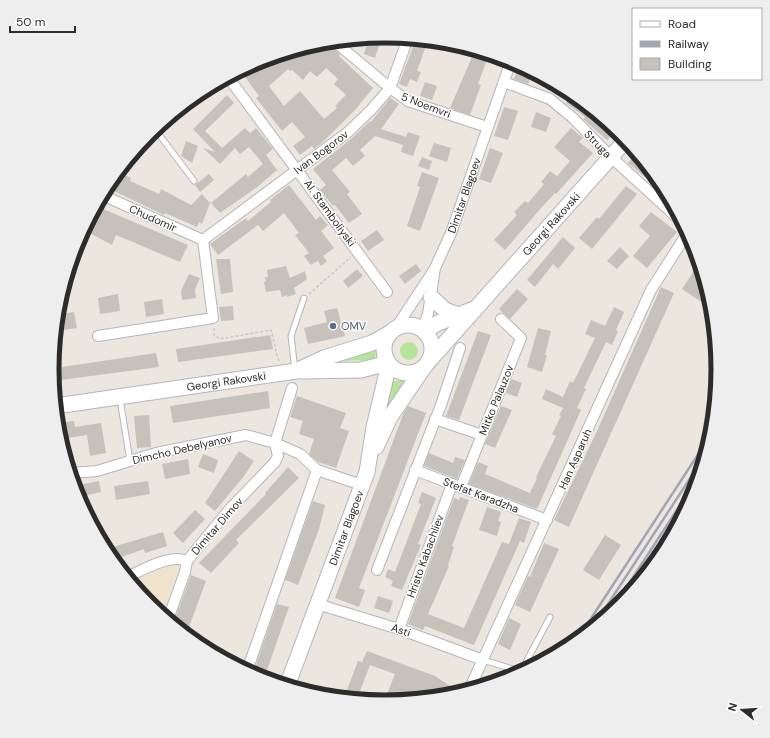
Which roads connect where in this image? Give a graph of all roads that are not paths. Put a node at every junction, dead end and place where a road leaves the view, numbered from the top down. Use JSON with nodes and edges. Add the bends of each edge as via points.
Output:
{"nodes":[{"id":1,"x":406,"y":44,"type":"edge"},
{"id":2,"x":340,"y":46,"type":"edge"},
{"id":3,"x":509,"y":68,"type":"edge"},
{"id":4,"x":232,"y":82,"type":"edge"},
{"id":5,"x":504,"y":82,"type":"junction"},
{"id":6,"x":390,"y":88,"type":"junction"},
{"id":7,"x":487,"y":127,"type":"junction"},
{"id":8,"x":159,"y":134,"type":"edge"},
{"id":9,"x":622,"y":144,"type":"edge"},
{"id":10,"x":610,"y":156,"type":"junction"},
{"id":11,"x":298,"y":170,"type":"junction"},
{"id":12,"x":194,"y":181,"type":"dead end"},
{"id":13,"x":108,"y":198,"type":"edge"},
{"id":14,"x":669,"y":210,"type":"edge"},
{"id":15,"x":684,"y":239,"type":"edge"},
{"id":16,"x":203,"y":240,"type":"junction"},
{"id":17,"x":435,"y":268,"type":"junction"},
{"id":18,"x":387,"y":292,"type":"dead end"},
{"id":19,"x":431,"y":297,"type":"junction"},
{"id":20,"x":304,"y":298,"type":"road end"},
{"id":21,"x":477,"y":308,"type":"junction"},
{"id":22,"x":458,"y":315,"type":"junction"},
{"id":23,"x":501,"y":319,"type":"dead end"},
{"id":24,"x":393,"y":331,"type":"junction"},
{"id":25,"x":423,"y":331,"type":"junction"},
{"id":26,"x":98,"y":336,"type":"dead end"},
{"id":27,"x":460,"y":348,"type":"dead end"},
{"id":28,"x":389,"y":363,"type":"junction"},
{"id":29,"x":426,"y":364,"type":"junction"},
{"id":30,"x":361,"y":370,"type":"junction"},
{"id":31,"x":289,"y":372,"type":"junction"},
{"id":32,"x":292,"y":388,"type":"dead end"},
{"id":33,"x":120,"y":396,"type":"junction"},
{"id":34,"x":380,"y":398,"type":"junction"},
{"id":35,"x":61,"y":405,"type":"edge"},
{"id":36,"x":435,"y":419,"type":"junction"},
{"id":37,"x":482,"y":435,"type":"junction"},
{"id":38,"x":275,"y":443,"type":"junction"},
{"id":39,"x":130,"y":461,"type":"junction"},
{"id":40,"x":317,"y":470,"type":"junction"},
{"id":41,"x":415,"y":470,"type":"junction"},
{"id":42,"x":76,"y":473,"type":"edge"},
{"id":43,"x":364,"y":479,"type":"junction"},
{"id":44,"x":457,"y":486,"type":"junction"},
{"id":45,"x":548,"y":520,"type":"junction"},
{"id":46,"x":187,"y":561,"type":"junction"},
{"id":47,"x":377,"y":570,"type":"dead end"},
{"id":48,"x":132,"y":575,"type":"edge"},
{"id":49,"x":318,"y":604,"type":"junction"},
{"id":50,"x":170,"y":614,"type":"edge"},
{"id":51,"x":550,"y":617,"type":"dead end"},
{"id":52,"x":399,"y":629,"type":"junction"},
{"id":53,"x":483,"y":660,"type":"junction"},
{"id":54,"x":526,"y":662,"type":"edge"},
{"id":55,"x":249,"y":665,"type":"edge"},
{"id":56,"x":512,"y":669,"type":"edge"},
{"id":57,"x":289,"y":681,"type":"edge"},
{"id":58,"x":472,"y":683,"type":"edge"}],
"edges":[{"from":1,"to":6,"type":"street","name":"Ivan Bogorov"},
{"from":2,"to":6,"type":"street","name":"5 Noemvri"},
{"from":3,"to":5,"type":"street","name":"Dimitar Blagoev"},
{"from":4,"to":11,"type":"street","name":"Al. Stamboliyski"},
{"from":5,"to":7,"type":"street","name":"Dimitar Blagoev"},
{"from":5,"to":10,"type":"street","name":"Struga","via":[[550,99],[573,118]]},
{"from":6,"to":7,"type":"street","name":"5 Noemvri","via":[[408,101]]},
{"from":6,"to":11,"type":"street","name":"Ivan Bogorov","via":[[348,132]]},
{"from":7,"to":17,"type":"street","name":"Dimitar Blagoev","via":[[451,233]]},
{"from":8,"to":12,"type":"lane"},
{"from":9,"to":10,"type":"street","name":"Georgi Rakovski"},
{"from":10,"to":14,"type":"street","name":"Struga"},
{"from":10,"to":21,"type":"street","name":"Georgi Rakovski"},
{"from":11,"to":16,"type":"street","name":"Ivan Bogorov"},
{"from":11,"to":18,"type":"street","name":"Al. Stamboliyski"},
{"from":13,"to":16,"type":"street","name":"Chudomir"},
{"from":15,"to":45,"type":"street","name":"Han Asparuh","via":[[651,290]]},
{"from":16,"to":26,"type":"street","via":[[213,318]]},
{"from":17,"to":19,"type":"street","name":"Dimitar Blagoev"},
{"from":17,"to":24,"type":"street"},
{"from":19,"to":22,"type":"street","via":[[445,310]]},
{"from":19,"to":25,"type":"street","name":"Dimitar Blagoev"},
{"from":20,"to":31,"type":"lane","via":[[291,336]]},
{"from":21,"to":22,"type":"street","name":"Georgi Rakovski"},
{"from":21,"to":29,"type":"street","name":"Georgi Rakovski"},
{"from":22,"to":25,"type":"street","name":"Georgi Rakovski"},
{"from":23,"to":37,"type":"street","name":"Mitko Palauzov","via":[[521,338]]},
{"from":24,"to":25,"type":"street","via":[[409,325]]},
{"from":24,"to":28,"type":"street","via":[[384,347]]},
{"from":24,"to":31,"type":"street","name":"Georgi Rakovski","via":[[372,343]]},
{"from":25,"to":29,"type":"street","via":[[431,343],[432,350]]},
{"from":27,"to":36,"type":"street"},
{"from":28,"to":29,"type":"street","via":[[402,372],[410,373]]},
{"from":28,"to":30,"type":"street"},
{"from":28,"to":34,"type":"street","name":"Dimitar Blagoev"},
{"from":29,"to":43,"type":"street","name":"Georgi Rakovski","via":[[390,417]]},
{"from":30,"to":31,"type":"street"},
{"from":30,"to":34,"type":"street","via":[[373,374],[378,382]]},
{"from":31,"to":33,"type":"street","name":"Georgi Rakovski"},
{"from":32,"to":38,"type":"street"},
{"from":33,"to":35,"type":"street","name":"Georgi Rakovski"},
{"from":33,"to":39,"type":"lane"},
{"from":34,"to":43,"type":"street","name":"Dimitar Blagoev"},
{"from":36,"to":37,"type":"street"},
{"from":36,"to":41,"type":"street"},
{"from":37,"to":44,"type":"street","name":"Mitko Palauzov"},
{"from":38,"to":39,"type":"street","name":"Dimcho Debelyanov","via":[[246,435],[156,453]]},
{"from":38,"to":40,"type":"street","name":"Dimcho Debelyanov","via":[[300,454]]},
{"from":38,"to":46,"type":"street","name":"Dimitar Dimov","via":[[278,456],[275,462],[228,511]]},
{"from":39,"to":42,"type":"street","name":"Dimcho Debelyanov","via":[[97,471]]},
{"from":40,"to":43,"type":"street"},
{"from":40,"to":55,"type":"street"},
{"from":41,"to":44,"type":"street","name":"Stefat Karadzha"},
{"from":41,"to":47,"type":"street"},
{"from":43,"to":49,"type":"street","name":"Dimitar Blagoev"},
{"from":44,"to":45,"type":"street","name":"Stefat Karadzha"},
{"from":44,"to":52,"type":"street","name":"Hristo Kabachliev"},
{"from":45,"to":53,"type":"street","name":"Han Asparuh"},
{"from":46,"to":48,"type":"street","name":"Dimitar Dimov","via":[[173,558]]},
{"from":46,"to":50,"type":"street"},
{"from":49,"to":52,"type":"street","name":"Asti"},
{"from":49,"to":57,"type":"street","name":"Dimitar Blagoev"},
{"from":51,"to":54,"type":"lane"},
{"from":52,"to":53,"type":"street","name":"Asti"},
{"from":53,"to":56,"type":"lane"},
{"from":53,"to":58,"type":"street","name":"Han Asparuh"}]}
